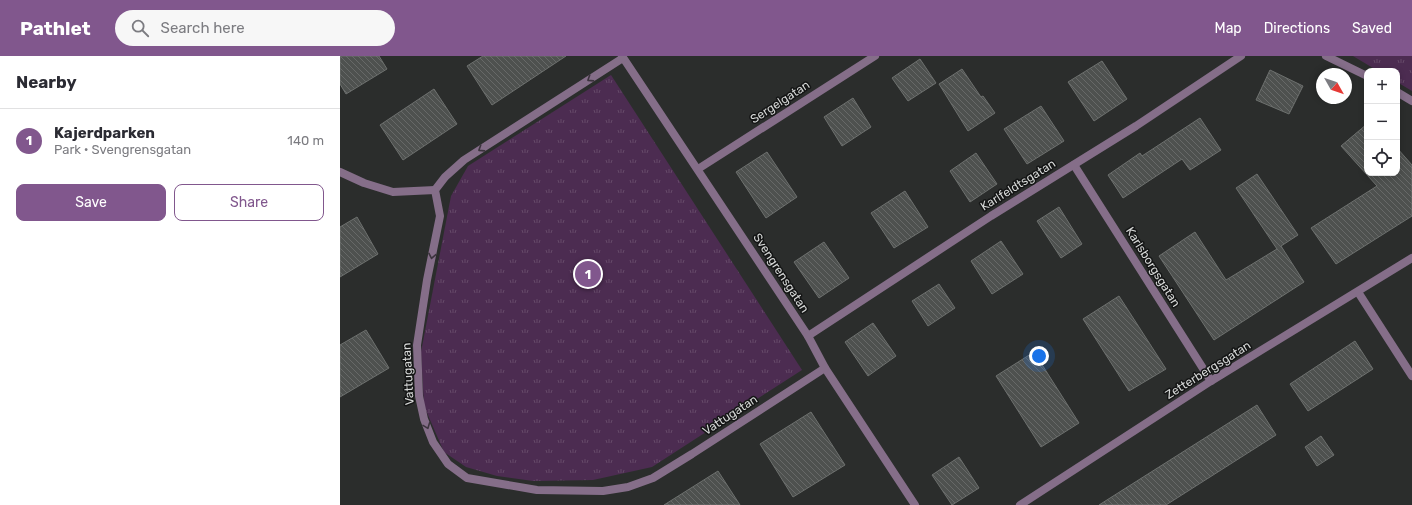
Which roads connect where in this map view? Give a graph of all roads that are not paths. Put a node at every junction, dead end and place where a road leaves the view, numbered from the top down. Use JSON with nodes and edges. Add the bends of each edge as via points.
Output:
{"nodes":[{"id":1,"x":875,"y":56,"type":"edge"},
{"id":2,"x":1241,"y":56,"type":"edge"},
{"id":3,"x":1326,"y":56,"type":"edge"},
{"id":4,"x":623,"y":57,"type":"edge"},
{"id":5,"x":1364,"y":75,"type":"edge"},
{"id":6,"x":1400,"y":94,"type":"edge"},
{"id":7,"x":1412,"y":101,"type":"edge"},
{"id":8,"x":1074,"y":165,"type":"junction"},
{"id":9,"x":698,"y":169,"type":"junction"},
{"id":10,"x":340,"y":172,"type":"edge"},
{"id":11,"x":435,"y":190,"type":"junction"},
{"id":12,"x":1412,"y":258,"type":"edge"},
{"id":13,"x":1358,"y":292,"type":"junction"},
{"id":14,"x":808,"y":336,"type":"junction"},
{"id":15,"x":825,"y":368,"type":"junction"},
{"id":16,"x":1412,"y":376,"type":"edge"},
{"id":17,"x":1211,"y":381,"type":"junction"},
{"id":18,"x":915,"y":505,"type":"edge"},
{"id":19,"x":1020,"y":505,"type":"edge"}],
"edges":[{"from":1,"to":9,"type":"street","name":"Sergelgatan"},
{"from":2,"to":8,"type":"street","name":"Karlfeldtsgatan"},
{"from":3,"to":5,"type":"street"},
{"from":4,"to":9,"type":"street","name":"Svengrensgatan"},
{"from":4,"to":11,"type":"street","one_way":true,"via":[[464,160]]},
{"from":6,"to":7,"type":"street"},
{"from":8,"to":14,"type":"street","name":"Karlfeldtsgatan"},
{"from":8,"to":17,"type":"street","name":"Karlsborgsgatan"},
{"from":9,"to":14,"type":"street","name":"Svengrensgatan"},
{"from":10,"to":11,"type":"street","via":[[393,192]]},
{"from":11,"to":15,"type":"street","name":"Vattugatan","one_way":true,"via":[[440,216],[417,345],[419,396],[433,442],[448,464],[467,478],[537,490],[603,491],[628,486],[653,478]]},
{"from":12,"to":13,"type":"street","name":"Zetterbergsgatan"},
{"from":13,"to":16,"type":"street"},
{"from":13,"to":17,"type":"street","name":"Zetterbergsgatan"},
{"from":14,"to":15,"type":"street","name":"Svengrensgatan"},
{"from":15,"to":18,"type":"street","name":"Svengrensgatan"},
{"from":17,"to":19,"type":"street","name":"Zetterbergsgatan"}]}
